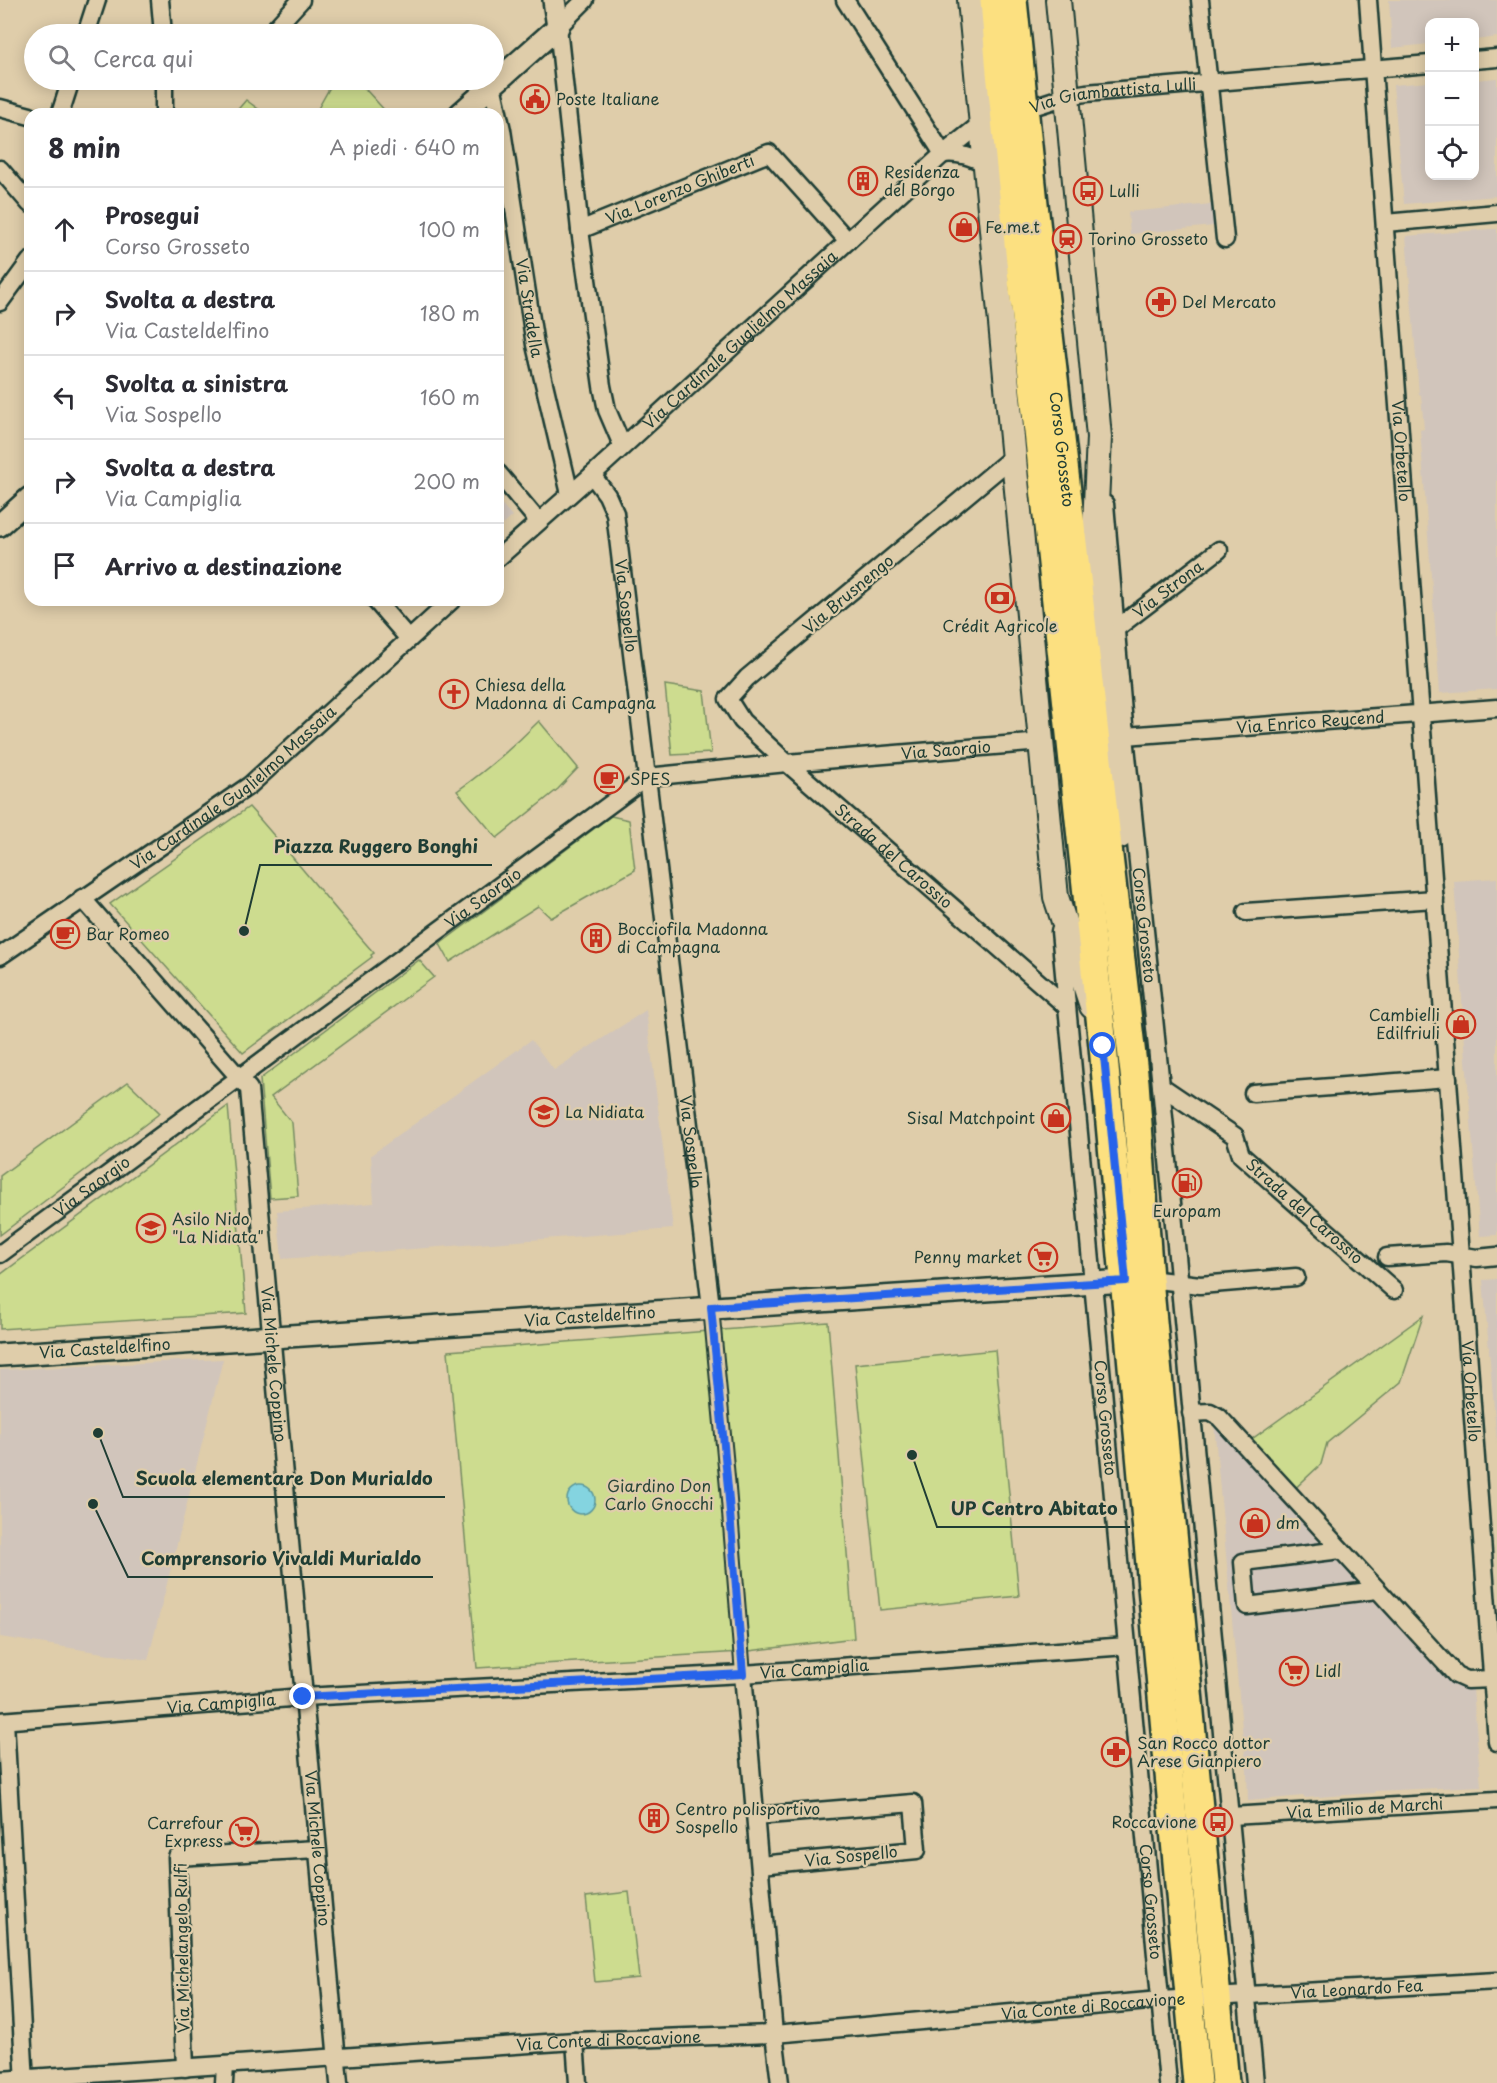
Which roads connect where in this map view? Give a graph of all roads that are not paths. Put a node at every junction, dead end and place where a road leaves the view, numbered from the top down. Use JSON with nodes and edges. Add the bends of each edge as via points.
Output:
{"nodes":[{"id":1,"x":97,"y":0,"type":"edge"},
{"id":2,"x":160,"y":0,"type":"edge"},
{"id":3,"x":301,"y":0,"type":"edge"},
{"id":4,"x":554,"y":0,"type":"edge"},
{"id":5,"x":585,"y":0,"type":"edge"},
{"id":6,"x":845,"y":0,"type":"edge"},
{"id":7,"x":970,"y":0,"type":"edge"},
{"id":8,"x":994,"y":0,"type":"edge"},
{"id":9,"x":1013,"y":0,"type":"edge"},
{"id":10,"x":1058,"y":0,"type":"edge"},
{"id":11,"x":1200,"y":0,"type":"edge"},
{"id":12,"x":1368,"y":0,"type":"edge"},
{"id":13,"x":89,"y":24,"type":"edge"},
{"id":14,"x":162,"y":24,"type":"edge"},
{"id":15,"x":279,"y":24,"type":"edge"},
{"id":16,"x":558,"y":27,"type":"junction"},
{"id":17,"x":1497,"y":58,"type":"edge"},
{"id":18,"x":1479,"y":60,"type":"edge"},
{"id":19,"x":1425,"y":64,"type":"edge"},
{"id":20,"x":1373,"y":69,"type":"junction"},
{"id":21,"x":504,"y":74,"type":"edge"},
{"id":22,"x":1210,"y":82,"type":"junction"},
{"id":23,"x":68,"y":90,"type":"edge"},
{"id":24,"x":164,"y":90,"type":"edge"},
{"id":25,"x":486,"y":90,"type":"edge"},
{"id":26,"x":493,"y":90,"type":"edge"},
{"id":27,"x":1067,"y":96,"type":"junction"},
{"id":28,"x":0,"y":108,"type":"edge"},
{"id":29,"x":62,"y":108,"type":"edge"},
{"id":30,"x":164,"y":108,"type":"edge"},
{"id":31,"x":467,"y":108,"type":"edge"},
{"id":32,"x":497,"y":108,"type":"edge"},
{"id":33,"x":24,"y":114,"type":"edge"},
{"id":34,"x":1004,"y":116,"type":"junction"},
{"id":35,"x":504,"y":143,"type":"edge"},
{"id":36,"x":943,"y":154,"type":"junction"},
{"id":37,"x":986,"y":164,"type":"junction"},
{"id":38,"x":0,"y":169,"type":"edge"},
{"id":39,"x":24,"y":197,"type":"edge"},
{"id":40,"x":1497,"y":213,"type":"edge"},
{"id":41,"x":1385,"y":223,"type":"junction"},
{"id":42,"x":580,"y":230,"type":"junction"},
{"id":43,"x":1225,"y":239,"type":"dead end"},
{"id":44,"x":848,"y":242,"type":"junction"},
{"id":45,"x":24,"y":269,"type":"edge"},
{"id":46,"x":0,"y":302,"type":"edge"},
{"id":47,"x":1098,"y":437,"type":"junction"},
{"id":48,"x":622,"y":446,"type":"junction"},
{"id":49,"x":1015,"y":456,"type":"junction"},
{"id":50,"x":592,"y":475,"type":"junction"},
{"id":51,"x":504,"y":480,"type":"edge"},
{"id":52,"x":1019,"y":488,"type":"junction"},
{"id":53,"x":970,"y":492,"type":"junction"},
{"id":54,"x":570,"y":494,"type":"junction"},
{"id":55,"x":24,"y":503,"type":"edge"},
{"id":56,"x":538,"y":521,"type":"junction"},
{"id":57,"x":0,"y":525,"type":"edge"},
{"id":58,"x":1219,"y":550,"type":"dead end"},
{"id":59,"x":504,"y":552,"type":"edge"},
{"id":60,"x":380,"y":606,"type":"edge"},
{"id":61,"x":445,"y":606,"type":"edge"},
{"id":62,"x":1117,"y":628,"type":"junction"},
{"id":63,"x":409,"y":639,"type":"junction"},
{"id":64,"x":728,"y":699,"type":"joint"},
{"id":65,"x":1497,"y":708,"type":"edge"},
{"id":66,"x":1422,"y":715,"type":"junction"},
{"id":67,"x":1125,"y":736,"type":"junction"},
{"id":68,"x":1042,"y":742,"type":"junction"},
{"id":69,"x":787,"y":763,"type":"junction"},
{"id":70,"x":647,"y":777,"type":"junction"},
{"id":71,"x":1056,"y":897,"type":"junction"},
{"id":72,"x":82,"y":898,"type":"junction"},
{"id":73,"x":1435,"y":899,"type":"junction"},
{"id":74,"x":1246,"y":912,"type":"dead end"},
{"id":75,"x":0,"y":956,"type":"edge"},
{"id":76,"x":1066,"y":1006,"type":"junction"},
{"id":77,"x":1103,"y":1046,"type":"junction"},
{"id":78,"x":1134,"y":1074,"type":"junction"},
{"id":79,"x":1448,"y":1078,"type":"junction"},
{"id":80,"x":240,"y":1079,"type":"junction"},
{"id":81,"x":1161,"y":1086,"type":"junction"},
{"id":82,"x":1253,"y":1093,"type":"dead end"},
{"id":83,"x":0,"y":1254,"type":"edge"},
{"id":84,"x":1461,"y":1255,"type":"junction"},
{"id":85,"x":1387,"y":1257,"type":"dead end"},
{"id":86,"x":1497,"y":1257,"type":"edge"},
{"id":87,"x":1296,"y":1277,"type":"dead end"},
{"id":88,"x":1138,"y":1280,"type":"junction"},
{"id":89,"x":1092,"y":1282,"type":"junction"},
{"id":90,"x":1180,"y":1284,"type":"junction"},
{"id":91,"x":1394,"y":1290,"type":"dead end"},
{"id":92,"x":711,"y":1307,"type":"junction"},
{"id":93,"x":271,"y":1338,"type":"junction"},
{"id":94,"x":0,"y":1355,"type":"edge"},
{"id":95,"x":1191,"y":1413,"type":"junction"},
{"id":96,"x":1341,"y":1550,"type":"junction"},
{"id":97,"x":1377,"y":1590,"type":"junction"},
{"id":98,"x":1492,"y":1620,"type":"edge"},
{"id":99,"x":1127,"y":1646,"type":"junction"},
{"id":100,"x":743,"y":1674,"type":"junction"},
{"id":101,"x":1492,"y":1679,"type":"junction"},
{"id":102,"x":303,"y":1697,"type":"junction"},
{"id":103,"x":2,"y":1721,"type":"edge"},
{"id":104,"x":1497,"y":1742,"type":"edge"},
{"id":105,"x":1497,"y":1800,"type":"edge"},
{"id":106,"x":756,"y":1816,"type":"junction"},
{"id":107,"x":1231,"y":1816,"type":"junction"},
{"id":108,"x":317,"y":1849,"type":"junction"},
{"id":109,"x":760,"y":1865,"type":"junction"},
{"id":110,"x":1497,"y":1981,"type":"edge"},
{"id":111,"x":1247,"y":1996,"type":"junction"},
{"id":112,"x":1218,"y":1997,"type":"junction"},
{"id":113,"x":1160,"y":2000,"type":"junction"},
{"id":114,"x":1190,"y":2000,"type":"junction"},
{"id":115,"x":774,"y":2034,"type":"junction"},
{"id":116,"x":575,"y":2041,"type":"junction"},
{"id":117,"x":336,"y":2058,"type":"junction"},
{"id":118,"x":225,"y":2065,"type":"junction"},
{"id":119,"x":185,"y":2068,"type":"junction"},
{"id":120,"x":0,"y":2080,"type":"edge"},
{"id":121,"x":25,"y":2081,"type":"edge"},
{"id":122,"x":224,"y":2083,"type":"edge"},
{"id":123,"x":339,"y":2083,"type":"edge"},
{"id":124,"x":578,"y":2083,"type":"edge"},
{"id":125,"x":780,"y":2083,"type":"edge"},
{"id":126,"x":1168,"y":2083,"type":"edge"},
{"id":127,"x":1197,"y":2083,"type":"edge"},
{"id":128,"x":1225,"y":2083,"type":"edge"},
{"id":129,"x":1255,"y":2083,"type":"edge"}],
"edges":[{"from":1,"to":13,"type":"street"},
{"from":2,"to":14,"type":"street"},
{"from":3,"to":15,"type":"street"},
{"from":4,"to":16,"type":"street"},
{"from":5,"to":16,"type":"street"},
{"from":6,"to":36,"type":"street"},
{"from":7,"to":34,"type":"main road","name":"Corso Grosseto"},
{"from":8,"to":34,"type":"main road"},
{"from":9,"to":34,"type":"main road"},
{"from":10,"to":27,"type":"main road","name":"Corso Grosseto"},
{"from":11,"to":22,"type":"street"},
{"from":12,"to":20,"type":"street","name":"Via Orbetello"},
{"from":16,"to":21,"type":"street"},
{"from":16,"to":42,"type":"street"},
{"from":17,"to":18,"type":"street"},
{"from":19,"to":20,"type":"street","name":"Via Giambattista Lulli"},
{"from":20,"to":22,"type":"street","name":"Via Giambattista Lulli"},
{"from":20,"to":41,"type":"street","name":"Via Orbetello"},
{"from":22,"to":27,"type":"street","name":"Via Giambattista Lulli"},
{"from":22,"to":43,"type":"street","name":"Via Giambattista Lulli"},
{"from":23,"to":29,"type":"street"},
{"from":24,"to":30,"type":"street"},
{"from":25,"to":31,"type":"street"},
{"from":26,"to":32,"type":"street","name":"Via Stradella"},
{"from":27,"to":34,"type":"street","name":"Via Giambattista Lulli"},
{"from":27,"to":47,"type":"main road","name":"Corso Grosseto"},
{"from":28,"to":33,"type":"street"},
{"from":34,"to":36,"type":"street","name":"Via Cardinale Guglielmo Massaia"},
{"from":34,"to":37,"type":"main road","name":"Corso Grosseto"},
{"from":34,"to":77,"type":"main road","name":"Corso Grosseto"},
{"from":34,"to":78,"type":"main road","name":"Corso Grosseto"},
{"from":35,"to":54,"type":"street","name":"Via Stradella","via":[[535,345]]},
{"from":36,"to":37,"type":"street","via":[[954,152]]},
{"from":36,"to":44,"type":"street","name":"Via Cardinale Guglielmo Massaia"},
{"from":37,"to":49,"type":"main road","name":"Corso Grosseto"},
{"from":38,"to":39,"type":"street"},
{"from":40,"to":41,"type":"street"},
{"from":41,"to":66,"type":"street","name":"Via Orbetello"},
{"from":42,"to":44,"type":"street","name":"Via Lorenzo Ghiberti","via":[[769,153]]},
{"from":42,"to":48,"type":"street","via":[[602,386]]},
{"from":44,"to":48,"type":"street","name":"Via Cardinale Guglielmo Massaia"},
{"from":45,"to":46,"type":"street"},
{"from":47,"to":62,"type":"street","name":"Corso Grosseto"},
{"from":47,"to":78,"type":"main road","name":"Corso Grosseto","via":[[1094,549],[1134,996]]},
{"from":48,"to":50,"type":"street","name":"Via Cardinale Guglielmo Massaia"},
{"from":49,"to":52,"type":"main road","name":"Corso Grosseto"},
{"from":49,"to":53,"type":"street","name":"Via Brusnengo"},
{"from":50,"to":54,"type":"street","name":"Via Cardinale Guglielmo Massaia"},
{"from":50,"to":70,"type":"street","name":"Via Sospello","via":[[615,513]]},
{"from":51,"to":56,"type":"street"},
{"from":52,"to":53,"type":"street","name":"Via Brusnengo","via":[[1005,484]]},
{"from":52,"to":68,"type":"main road","name":"Corso Grosseto"},
{"from":53,"to":64,"type":"street","name":"Via Brusnengo","via":[[747,678]]},
{"from":54,"to":56,"type":"street","name":"Via Cardinale Guglielmo Massaia"},
{"from":55,"to":57,"type":"street"},
{"from":56,"to":59,"type":"street","name":"Via Cardinale Guglielmo Massaia"},
{"from":58,"to":62,"type":"street","name":"Via Strona"},
{"from":60,"to":63,"type":"street"},
{"from":61,"to":63,"type":"street","name":"Via Cardinale Guglielmo Massaia"},
{"from":62,"to":67,"type":"street","name":"Corso Grosseto"},
{"from":63,"to":72,"type":"street","name":"Via Cardinale Guglielmo Massaia","via":[[250,785]]},
{"from":64,"to":69,"type":"street","name":"Strada del Carossio","via":[[742,721]]},
{"from":65,"to":66,"type":"street","name":"Via Enrico Reycend"},
{"from":66,"to":67,"type":"street","name":"Via Enrico Reycend"},
{"from":66,"to":73,"type":"street","name":"Via Orbetello"},
{"from":67,"to":81,"type":"street","name":"Corso Grosseto"},
{"from":68,"to":69,"type":"street","name":"Via Saorgio"},
{"from":68,"to":71,"type":"main road","name":"Corso Grosseto"},
{"from":69,"to":70,"type":"street","name":"Via Saorgio"},
{"from":69,"to":76,"type":"street","name":"Strada del Carossio"},
{"from":70,"to":80,"type":"street","name":"Via Saorgio"},
{"from":70,"to":92,"type":"street","name":"Via Sospello"},
{"from":71,"to":76,"type":"street","name":"Corso Grosseto"},
{"from":71,"to":77,"type":"main road","name":"Corso Grosseto"},
{"from":72,"to":75,"type":"street","name":"Via Cardinale Guglielmo Massaia"},
{"from":72,"to":80,"type":"street","name":"Via Michele Coppino"},
{"from":73,"to":74,"type":"street"},
{"from":73,"to":79,"type":"street","name":"Via Orbetello"},
{"from":76,"to":89,"type":"street","name":"Corso Grosseto"},
{"from":77,"to":88,"type":"main road","name":"Corso Grosseto"},
{"from":78,"to":88,"type":"main road","name":"Corso Grosseto"},
{"from":79,"to":82,"type":"street"},
{"from":79,"to":84,"type":"street","name":"Via Orbetello"},
{"from":80,"to":83,"type":"street","name":"Via Saorgio"},
{"from":80,"to":93,"type":"street","name":"Via Michele Coppino","via":[[249,1089]]},
{"from":81,"to":90,"type":"street","name":"Corso Grosseto"},
{"from":81,"to":91,"type":"street","name":"Strada del Carossio","via":[[1234,1136],[1241,1155]]},
{"from":84,"to":85,"type":"street"},
{"from":84,"to":86,"type":"street"},
{"from":84,"to":98,"type":"street","name":"Via Orbetello"},
{"from":87,"to":90,"type":"street","name":"Via Casteldelfino"},
{"from":88,"to":89,"type":"street","name":"Via Casteldelfino"},
{"from":88,"to":90,"type":"street","name":"Via Casteldelfino"},
{"from":88,"to":112,"type":"main road","name":"Corso Grosseto"},
{"from":88,"to":114,"type":"main road","name":"Corso Grosseto"},
{"from":89,"to":92,"type":"street","name":"Via Casteldelfino"},
{"from":89,"to":99,"type":"street","name":"Corso Grosseto"},
{"from":90,"to":95,"type":"street","name":"Corso Grosseto"},
{"from":92,"to":93,"type":"street","name":"Via Casteldelfino"},
{"from":92,"to":100,"type":"street","name":"Via Sospello"},
{"from":93,"to":94,"type":"street","name":"Via Casteldelfino"},
{"from":93,"to":102,"type":"street","name":"Via Michele Coppino"},
{"from":95,"to":96,"type":"street","via":[[1216,1414]]},
{"from":95,"to":107,"type":"street","name":"Corso Grosseto"},
{"from":96,"to":97,"type":"street"},
{"from":96,"to":97,"type":"street","via":[[1243,1562],[1247,1606]]},
{"from":97,"to":101,"type":"street","via":[[1459,1678]]},
{"from":98,"to":101,"type":"street","name":"Via Orbetello"},
{"from":99,"to":100,"type":"street","name":"Via Campiglia"},
{"from":99,"to":113,"type":"street","name":"Corso Grosseto"},
{"from":100,"to":102,"type":"street","name":"Via Campiglia"},
{"from":100,"to":106,"type":"street","name":"Via Sospello"},
{"from":101,"to":104,"type":"street","name":"Via Orbetello"},
{"from":102,"to":103,"type":"street","name":"Via Campiglia"},
{"from":102,"to":108,"type":"street","name":"Via Michele Coppino"},
{"from":103,"to":121,"type":"street"},
{"from":105,"to":107,"type":"street","name":"Via Emilio de Marchi"},
{"from":106,"to":109,"type":"street","name":"Via Sospello"},
{"from":106,"to":109,"type":"street","name":"Via Sospello","via":[[913,1803],[917,1850]]},
{"from":107,"to":111,"type":"street","name":"Corso Grosseto"},
{"from":108,"to":117,"type":"street","name":"Via Michele Coppino"},
{"from":108,"to":119,"type":"street","name":"Via Michelangelo Rulfi","via":[[177,1857]]},
{"from":109,"to":115,"type":"street","name":"Via Sospello"},
{"from":110,"to":111,"type":"street","name":"Via Leonardo Fea"},
{"from":111,"to":112,"type":"street","name":"Via Leonardo Fea"},
{"from":111,"to":129,"type":"street","name":"Corso Grosseto"},
{"from":112,"to":114,"type":"street","name":"Via Conte di Roccavione"},
{"from":112,"to":128,"type":"main road","name":"Corso Grosseto"},
{"from":113,"to":114,"type":"street","name":"Via Conte di Roccavione"},
{"from":113,"to":115,"type":"street","name":"Via Conte di Roccavione"},
{"from":113,"to":126,"type":"street","name":"Corso Grosseto"},
{"from":114,"to":127,"type":"main road","name":"Corso Grosseto"},
{"from":115,"to":116,"type":"street","name":"Via Conte di Roccavione"},
{"from":115,"to":125,"type":"street","name":"Via Sospello"},
{"from":116,"to":117,"type":"street","name":"Via Conte di Roccavione"},
{"from":116,"to":124,"type":"street"},
{"from":117,"to":118,"type":"street","name":"Via Conte di Roccavione"},
{"from":117,"to":123,"type":"street","name":"Via Michele Coppino"},
{"from":118,"to":119,"type":"street","name":"Via Conte di Roccavione"},
{"from":118,"to":122,"type":"street"},
{"from":119,"to":121,"type":"street","name":"Via Conte di Roccavione"},
{"from":120,"to":121,"type":"street","name":"Via Conte di Roccavione"}]}
